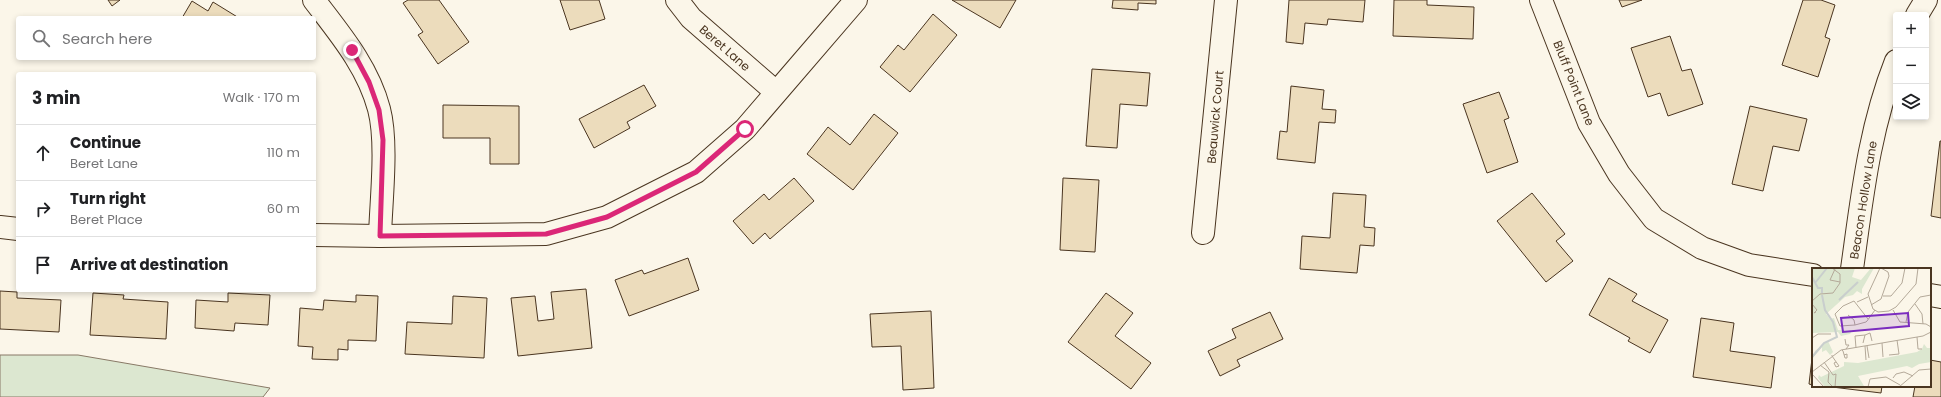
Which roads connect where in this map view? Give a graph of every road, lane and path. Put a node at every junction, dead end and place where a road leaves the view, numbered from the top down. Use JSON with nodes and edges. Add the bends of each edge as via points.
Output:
{"nodes":[{"id":1,"x":314,"y":0,"type":"edge"},
{"id":2,"x":677,"y":0,"type":"edge"},
{"id":3,"x":856,"y":0,"type":"edge"},
{"id":4,"x":1226,"y":0,"type":"edge"},
{"id":5,"x":1541,"y":0,"type":"edge"},
{"id":6,"x":1926,"y":0,"type":"edge"},
{"id":7,"x":1919,"y":12,"type":"edge"},
{"id":8,"x":1893,"y":69,"type":"edge"},
{"id":9,"x":776,"y":92,"type":"junction"},
{"id":10,"x":0,"y":227,"type":"edge"},
{"id":11,"x":16,"y":229,"type":"edge"},
{"id":12,"x":1204,"y":233,"type":"dead end"},
{"id":13,"x":316,"y":235,"type":"edge"},
{"id":14,"x":380,"y":236,"type":"junction"},
{"id":15,"x":1852,"y":268,"type":"edge"},
{"id":16,"x":1812,"y":276,"type":"edge"},
{"id":17,"x":1931,"y":295,"type":"edge"},
{"id":18,"x":1941,"y":297,"type":"edge"}],
"edges":[{"from":1,"to":14,"type":"street","via":[[352,50],[369,82],[379,110],[383,140]]},
{"from":2,"to":9,"type":"street","name":"Beret Lane","via":[[691,18]]},
{"from":3,"to":9,"type":"street"},
{"from":4,"to":12,"type":"street","name":"Beauwick Court"},
{"from":5,"to":16,"type":"street","name":"Bluff Point Lane","via":[[1589,123],[1619,174],[1654,219],[1702,248],[1748,265]]},
{"from":6,"to":7,"type":"street"},
{"from":8,"to":15,"type":"street","name":"Beacon Hollow Lane","via":[[1868,154]]},
{"from":9,"to":14,"type":"street","via":[[745,129],[696,172],[607,217],[546,234]]},
{"from":10,"to":11,"type":"street"},
{"from":13,"to":14,"type":"street"},
{"from":17,"to":18,"type":"street"}]}
